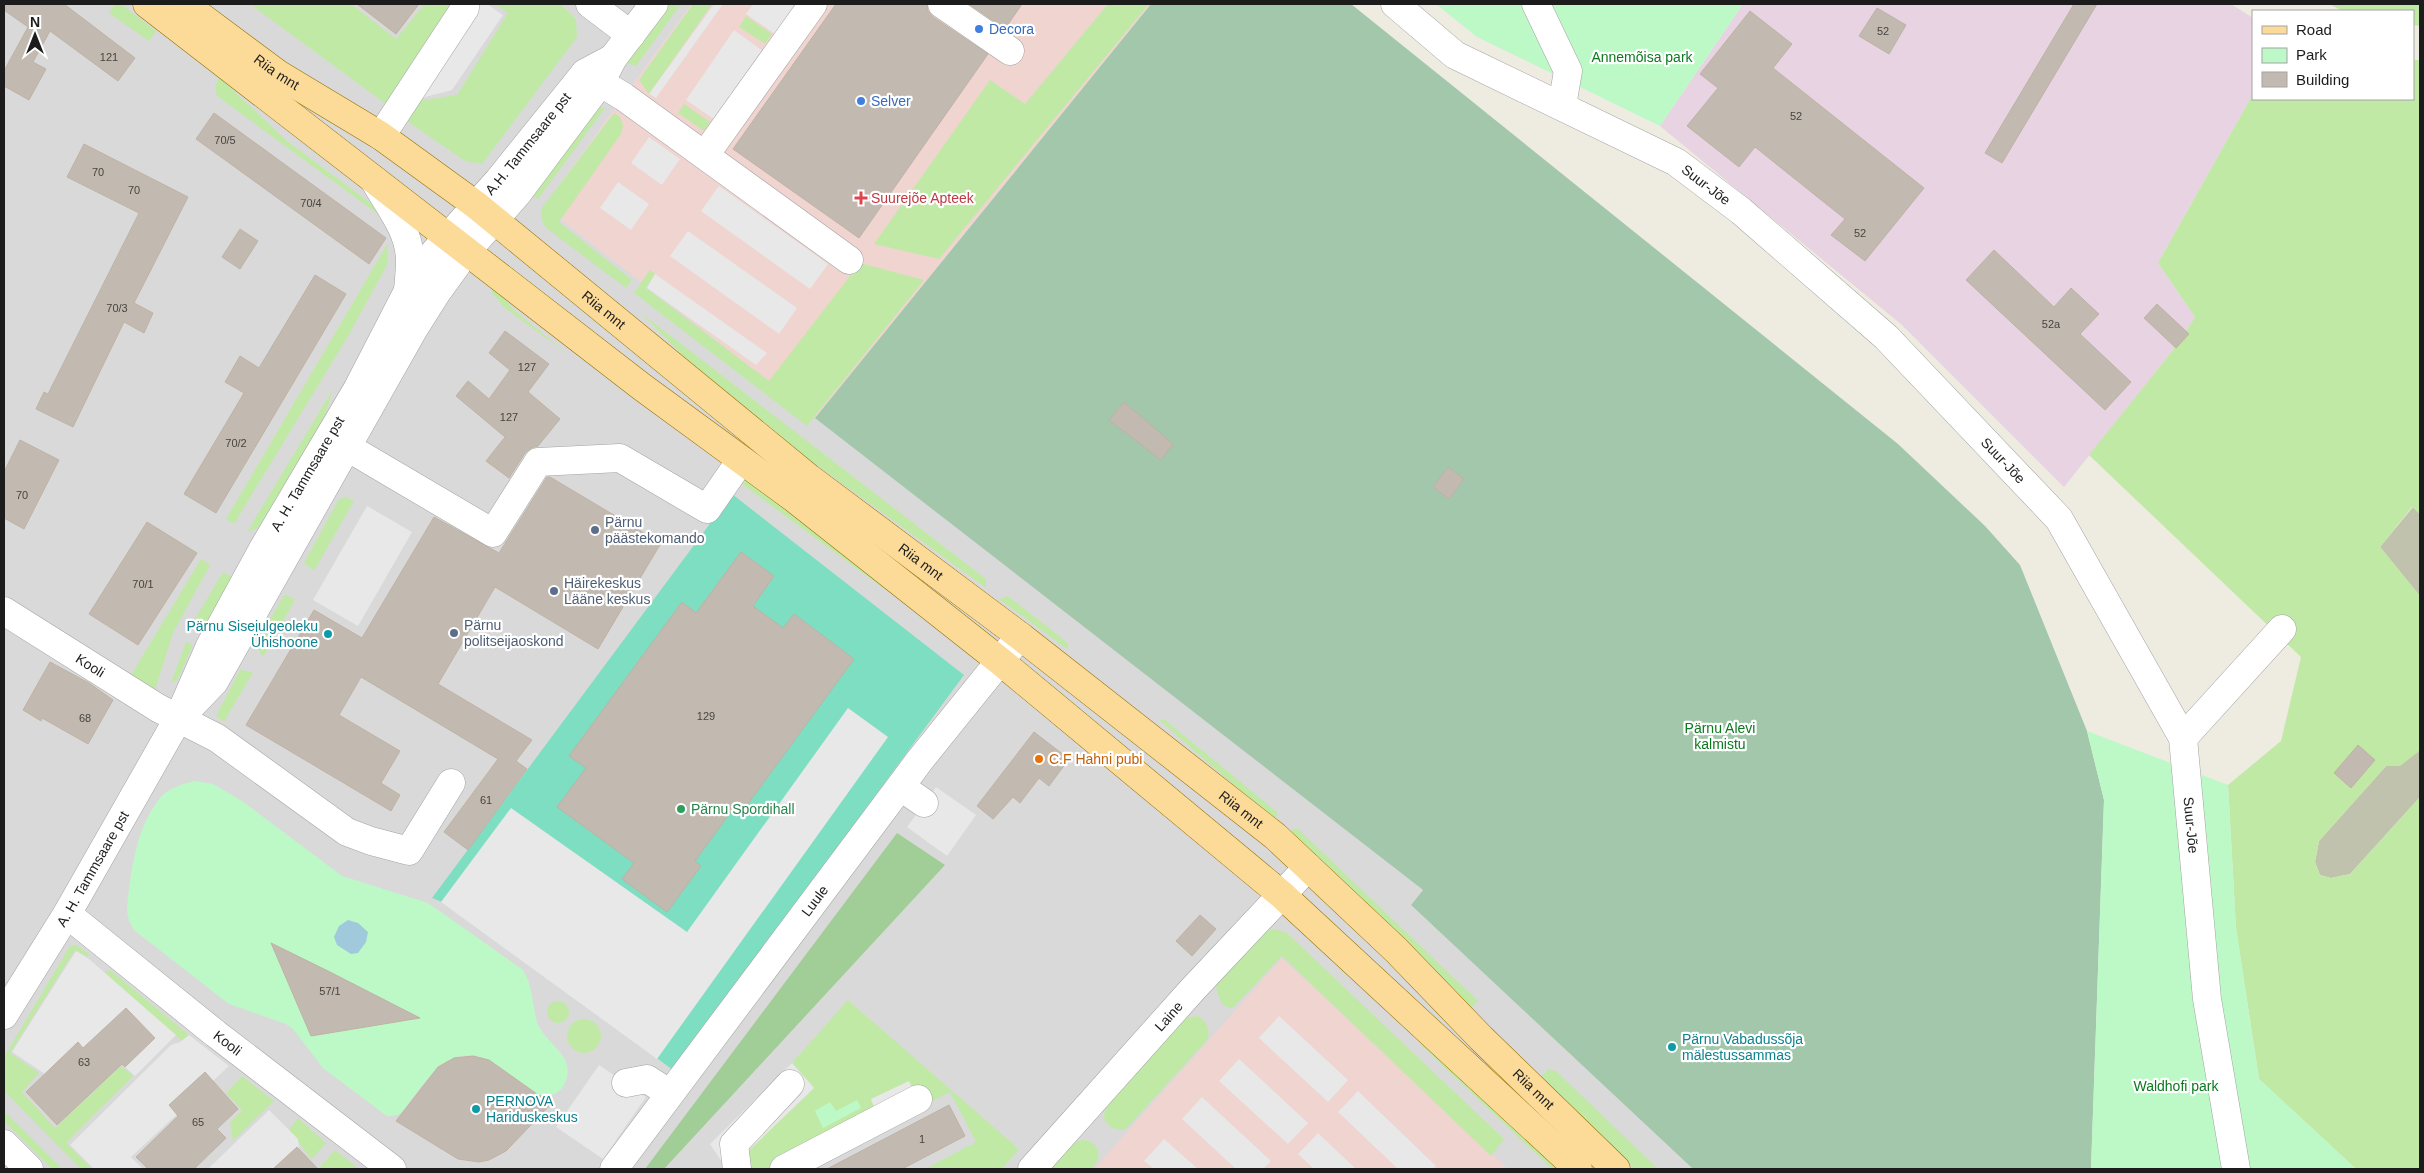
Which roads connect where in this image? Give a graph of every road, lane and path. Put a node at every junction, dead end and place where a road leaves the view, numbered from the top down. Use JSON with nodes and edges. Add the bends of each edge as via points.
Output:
{"nodes":[{"id":1,"x":147,"y":4,"type":"edge"},
{"id":2,"x":184,"y":4,"type":"edge"},
{"id":3,"x":465,"y":4,"type":"edge"},
{"id":4,"x":590,"y":4,"type":"edge"},
{"id":5,"x":654,"y":4,"type":"edge"},
{"id":6,"x":813,"y":4,"type":"edge"},
{"id":7,"x":942,"y":4,"type":"edge"},
{"id":8,"x":1395,"y":4,"type":"edge"},
{"id":9,"x":1536,"y":4,"type":"edge"},
{"id":10,"x":631,"y":35,"type":"junction"},
{"id":11,"x":1010,"y":51,"type":"dead end"},
{"id":12,"x":593,"y":78,"type":"junction"},
{"id":13,"x":1562,"y":106,"type":"junction"},
{"id":14,"x":381,"y":136,"type":"junction"},
{"id":15,"x":705,"y":155,"type":"junction"},
{"id":16,"x":372,"y":177,"type":"junction"},
{"id":17,"x":485,"y":212,"type":"junction"},
{"id":18,"x":458,"y":244,"type":"junction"},
{"id":19,"x":849,"y":260,"type":"dead end"},
{"id":20,"x":408,"y":291,"type":"junction"},
{"id":21,"x":347,"y":447,"type":"junction"},
{"id":22,"x":741,"y":460,"type":"junction"},
{"id":23,"x":4,"y":611,"type":"edge"},
{"id":24,"x":2282,"y":629,"type":"dead end"},
{"id":25,"x":1020,"y":636,"type":"junction"},
{"id":26,"x":1000,"y":661,"type":"junction"},
{"id":27,"x":178,"y":719,"type":"junction"},
{"id":28,"x":2183,"y":738,"type":"junction"},
{"id":29,"x":451,"y":783,"type":"dead end"},
{"id":30,"x":901,"y":787,"type":"junction"},
{"id":31,"x":924,"y":803,"type":"dead end"},
{"id":32,"x":1308,"y":867,"type":"junction"},
{"id":33,"x":1282,"y":895,"type":"junction"},
{"id":34,"x":67,"y":914,"type":"junction"},
{"id":35,"x":4,"y":1015,"type":"edge"},
{"id":36,"x":626,"y":1083,"type":"dead end"},
{"id":37,"x":790,"y":1084,"type":"dead end"},
{"id":38,"x":670,"y":1093,"type":"junction"},
{"id":39,"x":918,"y":1099,"type":"dead end"},
{"id":40,"x":4,"y":1144,"type":"edge"},
{"id":41,"x":29,"y":1169,"type":"edge"},
{"id":42,"x":392,"y":1169,"type":"edge"},
{"id":43,"x":614,"y":1169,"type":"edge"},
{"id":44,"x":737,"y":1169,"type":"edge"},
{"id":45,"x":784,"y":1169,"type":"edge"},
{"id":46,"x":1032,"y":1169,"type":"edge"},
{"id":47,"x":1578,"y":1169,"type":"edge"},
{"id":48,"x":1616,"y":1169,"type":"edge"},
{"id":49,"x":2236,"y":1169,"type":"edge"}],
"edges":[{"from":1,"to":16,"type":"main road","name":"Riia mnt"},
{"from":2,"to":14,"type":"main road","name":"Riia mnt","via":[[278,74]]},
{"from":3,"to":14,"type":"street"},
{"from":4,"to":10,"type":"street"},
{"from":5,"to":10,"type":"street","name":"A.H. Tammsaare pst"},
{"from":6,"to":15,"type":"street"},
{"from":7,"to":11,"type":"street"},
{"from":8,"to":13,"type":"street","name":"Suur-Jõe","via":[[1455,55]]},
{"from":9,"to":13,"type":"street","via":[[1568,72]]},
{"from":10,"to":12,"type":"street","name":"A.H. Tammsaare pst"},
{"from":12,"to":15,"type":"street"},
{"from":12,"to":17,"type":"street","name":"A.H. Tammsaare pst","via":[[498,181]]},
{"from":13,"to":28,"type":"street","name":"Suur-Jõe","via":[[1676,162],[1741,211],[1886,337],[2059,519]]},
{"from":14,"to":17,"type":"main road","name":"Riia mnt"},
{"from":15,"to":19,"type":"street"},
{"from":16,"to":18,"type":"main road","name":"Riia mnt"},
{"from":16,"to":20,"type":"street","via":[[407,240],[410,258]]},
{"from":17,"to":18,"type":"street","name":"A.H. Tammsaare pst"},
{"from":17,"to":25,"type":"main road","name":"Riia mnt","via":[[809,478]]},
{"from":18,"to":20,"type":"street","name":"A. H. Tammsaare pst","via":[[432,255]]},
{"from":18,"to":21,"type":"street","name":"A. H. Tammsaare pst","via":[[437,292]]},
{"from":18,"to":22,"type":"main road","name":"Riia mnt"},
{"from":20,"to":27,"type":"street","name":"A. H. Tammsaare pst","via":[[358,388],[210,646]]},
{"from":21,"to":22,"type":"street","via":[[493,533],[538,462],[620,458],[707,509]]},
{"from":21,"to":27,"type":"street","name":"A. H. Tammsaare pst","via":[[214,682]]},
{"from":22,"to":26,"type":"main road","name":"Riia mnt"},
{"from":23,"to":27,"type":"street","name":"Kooli"},
{"from":24,"to":28,"type":"street"},
{"from":25,"to":26,"type":"street","name":"Luule"},
{"from":25,"to":32,"type":"main road","name":"Riia mnt","via":[[1275,836]]},
{"from":26,"to":30,"type":"street","name":"Luule"},
{"from":26,"to":33,"type":"main road","name":"Riia mnt"},
{"from":27,"to":29,"type":"street","name":"Kooli","via":[[216,738],[348,832],[409,851]]},
{"from":27,"to":34,"type":"street","name":"A. H. Tammsaare pst"},
{"from":28,"to":49,"type":"street","name":"Suur-Jõe","via":[[2207,999]]},
{"from":30,"to":31,"type":"street"},
{"from":30,"to":38,"type":"street","name":"Luule"},
{"from":32,"to":33,"type":"street","name":"Laine"},
{"from":32,"to":48,"type":"main road","name":"Riia mnt"},
{"from":33,"to":46,"type":"street","name":"Laine"},
{"from":33,"to":47,"type":"main road","name":"Riia mnt"},
{"from":34,"to":35,"type":"street","name":"A. H. Tammsaare pst"},
{"from":34,"to":42,"type":"street","name":"Kooli"},
{"from":36,"to":38,"type":"street","via":[[647,1079]]},
{"from":37,"to":44,"type":"street","via":[[734,1144]]},
{"from":38,"to":43,"type":"street","name":"Luule"},
{"from":39,"to":45,"type":"street"},
{"from":40,"to":41,"type":"street"}]}
